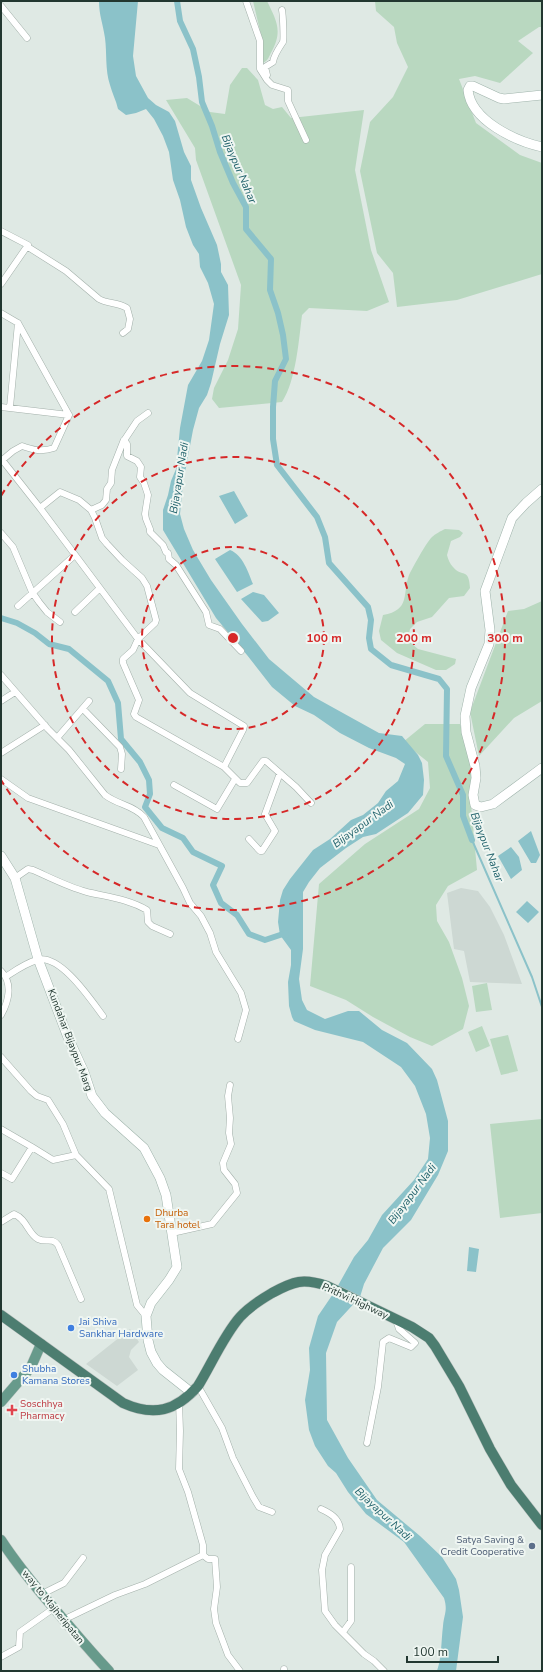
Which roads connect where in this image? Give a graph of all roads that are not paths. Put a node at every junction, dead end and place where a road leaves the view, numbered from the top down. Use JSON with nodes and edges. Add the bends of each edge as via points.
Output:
{"nodes":[{"id":1,"x":246,"y":1,"type":"edge"},
{"id":2,"x":1,"y":6,"type":"edge"},
{"id":3,"x":282,"y":10,"type":"dead end"},
{"id":4,"x":27,"y":38,"type":"dead end"},
{"id":5,"x":267,"y":80,"type":"junction"},
{"id":6,"x":542,"y":95,"type":"edge"},
{"id":7,"x":306,"y":140,"type":"dead end"},
{"id":8,"x":542,"y":147,"type":"edge"},
{"id":9,"x":1,"y":231,"type":"edge"},
{"id":10,"x":28,"y":247,"type":"junction"},
{"id":11,"x":1,"y":284,"type":"edge"},
{"id":12,"x":1,"y":313,"type":"edge"},
{"id":13,"x":18,"y":323,"type":"junction"},
{"id":14,"x":123,"y":333,"type":"dead end"},
{"id":15,"x":1,"y":407,"type":"edge"},
{"id":16,"x":10,"y":407,"type":"junction"},
{"id":17,"x":148,"y":414,"type":"dead end"},
{"id":18,"x":69,"y":415,"type":"junction"},
{"id":19,"x":124,"y":440,"type":"junction"},
{"id":20,"x":2,"y":461,"type":"edge"},
{"id":21,"x":542,"y":490,"type":"edge"},
{"id":22,"x":40,"y":508,"type":"junction"},
{"id":23,"x":91,"y":510,"type":"junction"},
{"id":24,"x":1,"y":533,"type":"edge"},
{"id":25,"x":75,"y":555,"type":"junction"},
{"id":26,"x":99,"y":589,"type":"junction"},
{"id":27,"x":32,"y":592,"type":"junction"},
{"id":28,"x":18,"y":606,"type":"dead end"},
{"id":29,"x":75,"y":612,"type":"dead end"},
{"id":30,"x":60,"y":622,"type":"dead end"},
{"id":31,"x":138,"y":639,"type":"junction"},
{"id":32,"x":241,"y":651,"type":"dead end"},
{"id":33,"x":1,"y":675,"type":"edge"},
{"id":34,"x":15,"y":692,"type":"junction"},
{"id":35,"x":1,"y":701,"type":"edge"},
{"id":36,"x":90,"y":701,"type":"dead end"},
{"id":37,"x":82,"y":709,"type":"junction"},
{"id":38,"x":45,"y":725,"type":"junction"},
{"id":39,"x":57,"y":738,"type":"junction"},
{"id":40,"x":1,"y":753,"type":"edge"},
{"id":41,"x":224,"y":767,"type":"junction"},
{"id":42,"x":542,"y":768,"type":"edge"},
{"id":43,"x":121,"y":769,"type":"dead end"},
{"id":44,"x":280,"y":773,"type":"junction"},
{"id":45,"x":1,"y":779,"type":"edge"},
{"id":46,"x":235,"y":779,"type":"junction"},
{"id":47,"x":174,"y":785,"type":"dead end"},
{"id":48,"x":311,"y":803,"type":"dead end"},
{"id":49,"x":260,"y":808,"type":"dead end"},
{"id":50,"x":265,"y":814,"type":"junction"},
{"id":51,"x":250,"y":839,"type":"dead end"},
{"id":52,"x":159,"y":845,"type":"junction"},
{"id":53,"x":1,"y":856,"type":"edge"},
{"id":54,"x":15,"y":878,"type":"junction"},
{"id":55,"x":170,"y":934,"type":"dead end"},
{"id":56,"x":38,"y":959,"type":"junction"},
{"id":57,"x":1,"y":971,"type":"edge"},
{"id":58,"x":7,"y":976,"type":"junction"},
{"id":59,"x":1,"y":1015,"type":"edge"},
{"id":60,"x":103,"y":1016,"type":"dead end"},
{"id":61,"x":238,"y":1039,"type":"dead end"},
{"id":62,"x":1,"y":1057,"type":"edge"},
{"id":63,"x":230,"y":1084,"type":"dead end"},
{"id":64,"x":1,"y":1128,"type":"edge"},
{"id":65,"x":32,"y":1147,"type":"junction"},
{"id":66,"x":76,"y":1155,"type":"junction"},
{"id":67,"x":1,"y":1173,"type":"edge"},
{"id":68,"x":1,"y":1222,"type":"edge"},
{"id":69,"x":172,"y":1233,"type":"junction"},
{"id":70,"x":81,"y":1299,"type":"dead end"},
{"id":71,"x":1,"y":1315,"type":"edge"},
{"id":72,"x":146,"y":1316,"type":"junction"},
{"id":73,"x":396,"y":1320,"type":"junction"},
{"id":74,"x":41,"y":1344,"type":"junction"},
{"id":75,"x":195,"y":1390,"type":"junction"},
{"id":76,"x":1,"y":1402,"type":"edge"},
{"id":77,"x":179,"y":1402,"type":"junction"},
{"id":78,"x":367,"y":1443,"type":"dead end"},
{"id":79,"x":321,"y":1509,"type":"dead end"},
{"id":80,"x":272,"y":1512,"type":"dead end"},
{"id":81,"x":542,"y":1525,"type":"edge"},
{"id":82,"x":1,"y":1540,"type":"edge"},
{"id":83,"x":203,"y":1555,"type":"junction"},
{"id":84,"x":83,"y":1558,"type":"dead end"},
{"id":85,"x":351,"y":1567,"type":"dead end"},
{"id":86,"x":42,"y":1594,"type":"junction"},
{"id":87,"x":54,"y":1608,"type":"junction"},
{"id":88,"x":63,"y":1620,"type":"junction"},
{"id":89,"x":343,"y":1632,"type":"junction"},
{"id":90,"x":1,"y":1657,"type":"edge"},
{"id":91,"x":109,"y":1671,"type":"edge"},
{"id":92,"x":240,"y":1671,"type":"edge"},
{"id":93,"x":384,"y":1671,"type":"edge"}],
"edges":[{"from":1,"to":5,"type":"street","via":[[260,41],[260,68]]},
{"from":2,"to":4,"type":"street"},
{"from":3,"to":5,"type":"street","via":[[283,42],[277,49],[273,62],[265,67]]},
{"from":5,"to":7,"type":"street","via":[[272,85],[288,90],[288,101]]},
{"from":6,"to":8,"type":"main road","via":[[504,99],[473,86],[468,90],[469,97],[480,115],[493,126],[508,135]]},
{"from":9,"to":10,"type":"street","via":[[27,244]]},
{"from":10,"to":11,"type":"street"},
{"from":10,"to":14,"type":"street","via":[[66,271],[103,301],[115,302],[127,308],[130,319],[128,329]]},
{"from":12,"to":13,"type":"street"},
{"from":13,"to":16,"type":"street"},
{"from":13,"to":18,"type":"street"},
{"from":15,"to":16,"type":"street"},
{"from":16,"to":18,"type":"street"},
{"from":17,"to":19,"type":"street","via":[[137,421]]},
{"from":18,"to":20,"type":"street","via":[[54,448],[46,451],[22,446]]},
{"from":19,"to":23,"type":"street","via":[[112,470],[106,500]]},
{"from":19,"to":32,"type":"street","via":[[127,444],[128,458],[138,462],[141,467],[140,477],[148,495],[145,514],[150,532],[163,545],[169,559],[176,565],[206,612],[209,625],[220,629]]},
{"from":20,"to":22,"type":"street"},
{"from":21,"to":42,"type":"main road","via":[[512,518],[485,591],[490,630],[489,644],[471,688],[465,716],[466,732],[475,766],[475,805],[482,807],[493,804]]},
{"from":22,"to":23,"type":"street","via":[[60,492],[79,500]]},
{"from":22,"to":25,"type":"street"},
{"from":23,"to":31,"type":"street","via":[[102,538],[147,586],[156,620]]},
{"from":24,"to":27,"type":"street","via":[[13,547]]},
{"from":25,"to":26,"type":"street"},
{"from":25,"to":27,"type":"street"},
{"from":26,"to":29,"type":"street"},
{"from":26,"to":31,"type":"street"},
{"from":27,"to":28,"type":"street"},
{"from":27,"to":30,"type":"street","via":[[47,612]]},
{"from":31,"to":41,"type":"street","via":[[190,693],[244,726]]},
{"from":31,"to":41,"type":"street","via":[[122,663],[140,700],[135,716]]},
{"from":33,"to":34,"type":"street"},
{"from":34,"to":35,"type":"street"},
{"from":34,"to":38,"type":"street"},
{"from":36,"to":37,"type":"street"},
{"from":37,"to":39,"type":"street"},
{"from":37,"to":43,"type":"street","via":[[120,747]]},
{"from":38,"to":39,"type":"street"},
{"from":38,"to":40,"type":"street"},
{"from":39,"to":52,"type":"street","via":[[110,799],[138,811],[144,817]]},
{"from":41,"to":46,"type":"street"},
{"from":44,"to":46,"type":"street","via":[[263,761],[247,783],[240,783]]},
{"from":44,"to":48,"type":"street"},
{"from":44,"to":50,"type":"street"},
{"from":45,"to":52,"type":"street","via":[[28,798]]},
{"from":46,"to":47,"type":"street","via":[[218,809]]},
{"from":49,"to":50,"type":"street"},
{"from":50,"to":51,"type":"street","via":[[275,831],[262,851]]},
{"from":52,"to":61,"type":"street","via":[[190,903],[201,916],[216,952],[241,993],[246,1010]]},
{"from":53,"to":54,"type":"main road","name":"Kundahar Bijaypur Marg"},
{"from":54,"to":55,"type":"street","via":[[28,870],[33,870],[62,884],[128,901],[147,910],[148,922],[152,926]]},
{"from":54,"to":56,"type":"main road","name":"Kundahar Bijaypur Marg"},
{"from":56,"to":58,"type":"street"},
{"from":56,"to":60,"type":"street","via":[[58,966],[80,985]]},
{"from":56,"to":69,"type":"main road","name":"Kundahar Bijaypur Marg","via":[[92,1096],[105,1113],[144,1148],[160,1178],[166,1195]]},
{"from":57,"to":58,"type":"street"},
{"from":58,"to":59,"type":"street","via":[[10,988]]},
{"from":62,"to":66,"type":"street","via":[[31,1091],[48,1100],[63,1124]]},
{"from":63,"to":69,"type":"street","via":[[228,1096],[231,1144],[224,1170],[237,1193],[212,1224]]},
{"from":64,"to":65,"type":"street"},
{"from":65,"to":66,"type":"street","via":[[53,1160]]},
{"from":65,"to":67,"type":"street","via":[[12,1179]]},
{"from":66,"to":72,"type":"street","via":[[109,1189],[137,1305]]},
{"from":68,"to":70,"type":"street","via":[[14,1214],[20,1216],[36,1238],[55,1241]]},
{"from":69,"to":72,"type":"main road","name":"Kundahar Bijaypur Marg","via":[[177,1267],[155,1296]]},
{"from":71,"to":74,"type":"highway","name":"Prithvi Highway"},
{"from":72,"to":75,"type":"main road","name":"Kundahar Bijaypur Marg","via":[[153,1358],[163,1370]]},
{"from":73,"to":75,"type":"highway","name":"Prithvi Highway","via":[[342,1293],[314,1282],[298,1281],[249,1308],[235,1324]]},
{"from":73,"to":78,"type":"street","via":[[398,1329],[414,1343],[411,1347],[389,1338],[383,1342],[378,1387]]},
{"from":73,"to":81,"type":"highway","name":"Prithvi Highway","via":[[423,1333],[436,1346],[500,1467]]},
{"from":74,"to":76,"type":"main road","via":[[31,1367]]},
{"from":74,"to":77,"type":"highway","name":"Prithvi Highway","via":[[132,1407],[158,1411]]},
{"from":75,"to":77,"type":"highway","name":"Prithvi Highway"},
{"from":75,"to":80,"type":"street","via":[[222,1428],[253,1498],[259,1507]]},
{"from":77,"to":83,"type":"street","via":[[179,1469],[203,1545]]},
{"from":79,"to":89,"type":"street","via":[[335,1518],[340,1526],[324,1555],[322,1570],[325,1611]]},
{"from":82,"to":86,"type":"main road","name":"way to Majheripatan"},
{"from":83,"to":88,"type":"street"},
{"from":83,"to":92,"type":"street","via":[[208,1559],[215,1559],[216,1623],[228,1655]]},
{"from":84,"to":86,"type":"street","via":[[64,1584]]},
{"from":85,"to":89,"type":"street","via":[[351,1621]]},
{"from":86,"to":87,"type":"main road","name":"way to Majheripatan"},
{"from":87,"to":88,"type":"main road","name":"way to Majheripatan"},
{"from":87,"to":90,"type":"street","via":[[20,1632],[19,1646]]},
{"from":88,"to":91,"type":"main road","name":"way to Majheripatan"},
{"from":89,"to":93,"type":"street"}]}
